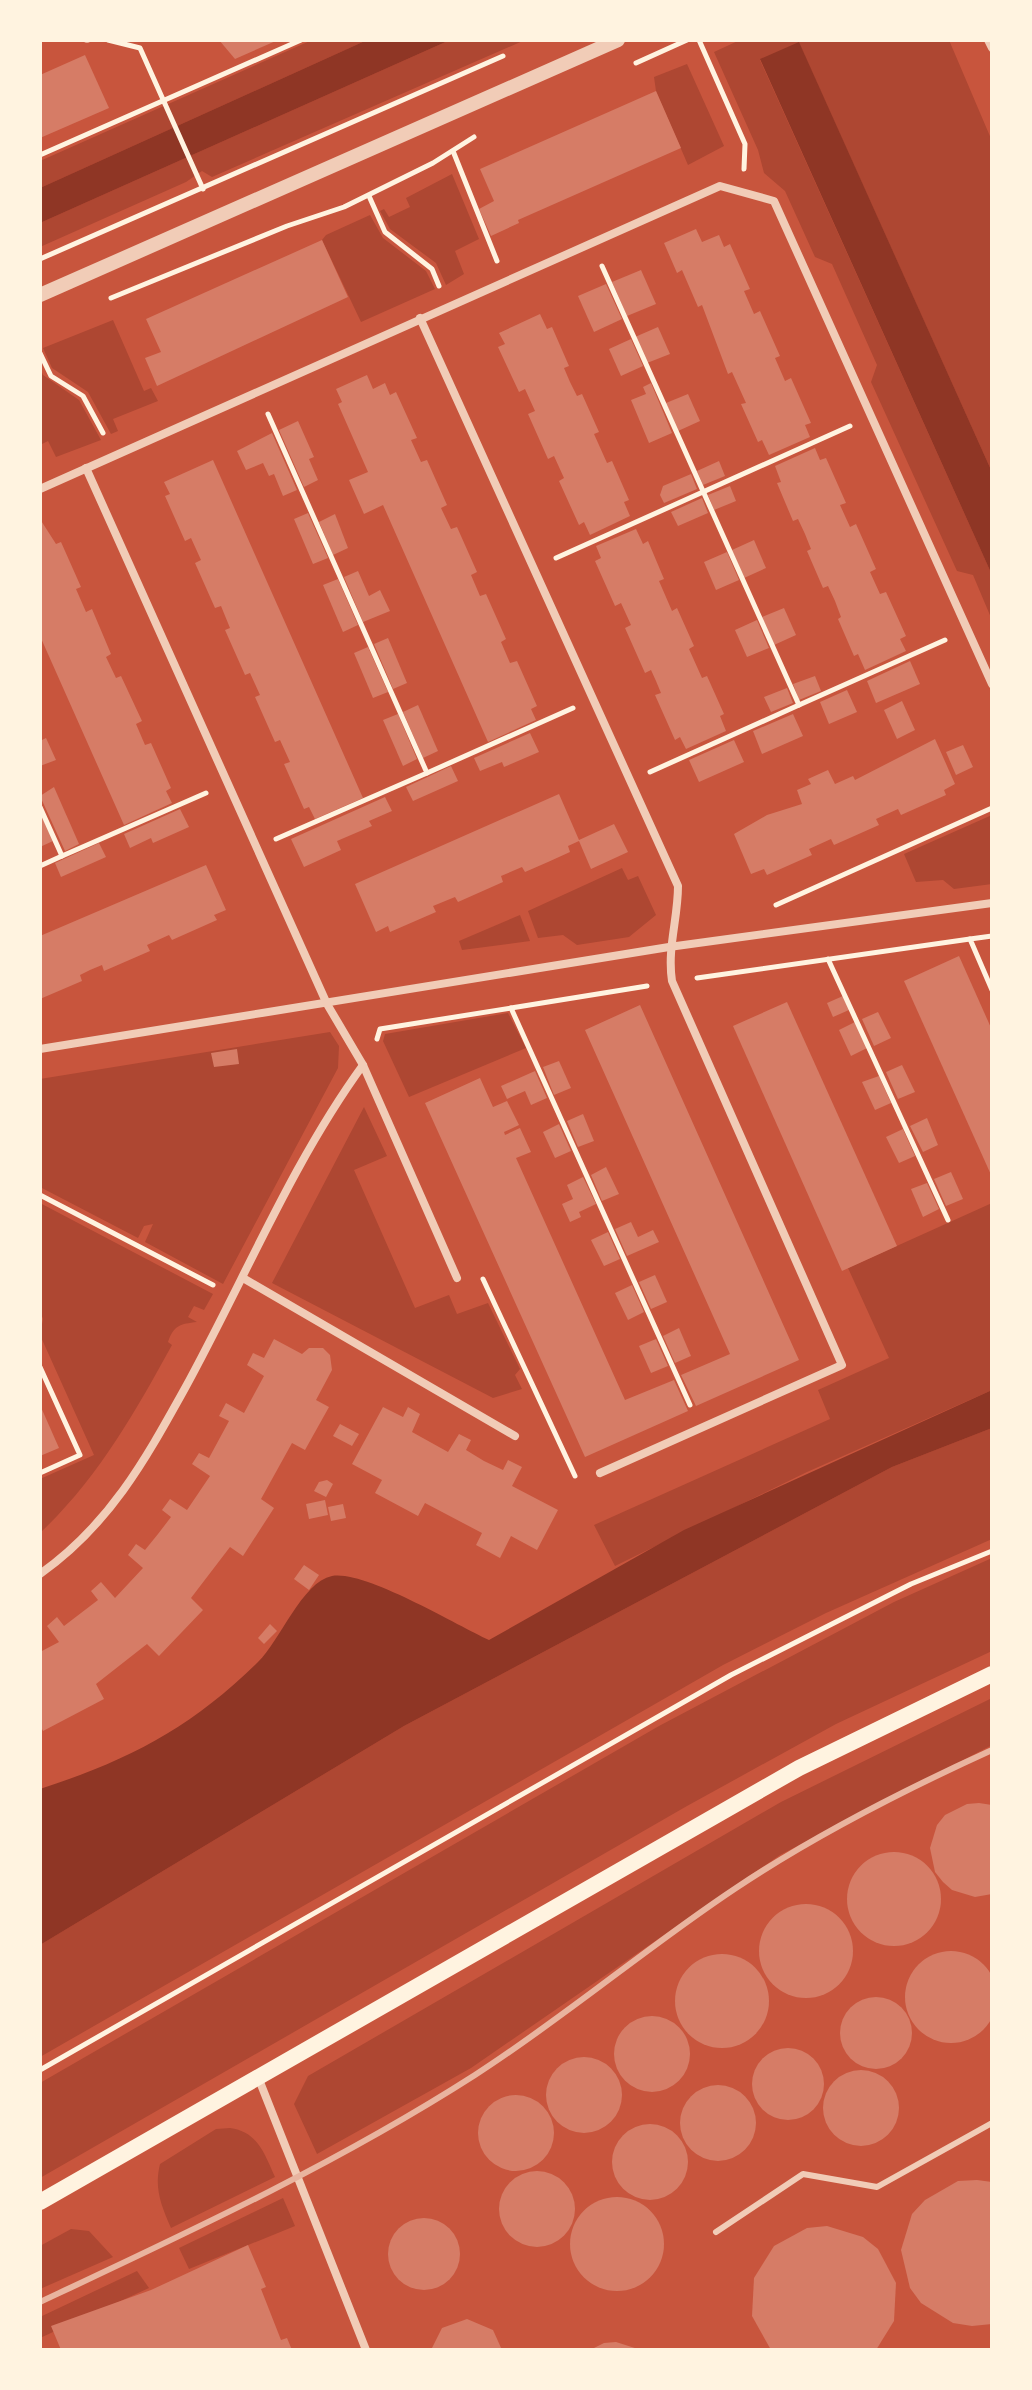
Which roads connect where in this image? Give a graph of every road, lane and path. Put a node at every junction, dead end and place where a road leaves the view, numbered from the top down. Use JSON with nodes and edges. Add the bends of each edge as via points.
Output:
{"nodes":[{"id":1,"x":108,"y":40,"type":"edge"},
{"id":2,"x":301,"y":40,"type":"edge"},
{"id":3,"x":618,"y":40,"type":"edge"},
{"id":4,"x":687,"y":40,"type":"edge"},
{"id":5,"x":699,"y":40,"type":"edge"},
{"id":6,"x":988,"y":40,"type":"edge"},
{"id":7,"x":147,"y":41,"type":"edge"},
{"id":8,"x":140,"y":48,"type":"junction"},
{"id":9,"x":992,"y":48,"type":"edge"},
{"id":10,"x":512,"y":52,"type":"dead end"},
{"id":11,"x":632,"y":65,"type":"dead end"},
{"id":12,"x":164,"y":100,"type":"junction"},
{"id":13,"x":480,"y":133,"type":"dead end"},
{"id":14,"x":453,"y":151,"type":"junction"},
{"id":15,"x":40,"y":155,"type":"edge"},
{"id":16,"x":198,"y":179,"type":"dead end"},
{"id":17,"x":743,"y":190,"type":"junction"},
{"id":18,"x":369,"y":196,"type":"junction"},
{"id":19,"x":591,"y":242,"type":"junction"},
{"id":20,"x":40,"y":259,"type":"edge"},
{"id":21,"x":505,"y":280,"type":"junction"},
{"id":22,"x":40,"y":295,"type":"edge"},
{"id":23,"x":98,"y":303,"type":"dead end"},
{"id":24,"x":447,"y":306,"type":"junction"},
{"id":25,"x":420,"y":318,"type":"junction"},
{"id":26,"x":40,"y":353,"type":"edge"},
{"id":27,"x":258,"y":391,"type":"junction"},
{"id":28,"x":871,"y":417,"type":"junction"},
{"id":29,"x":115,"y":455,"type":"junction"},
{"id":30,"x":86,"y":468,"type":"junction"},
{"id":31,"x":40,"y":489,"type":"edge"},
{"id":32,"x":704,"y":492,"type":"junction"},
{"id":33,"x":533,"y":568,"type":"junction"},
{"id":34,"x":968,"y":630,"type":"junction"},
{"id":35,"x":992,"y":684,"type":"edge"},
{"id":36,"x":593,"y":699,"type":"junction"},
{"id":37,"x":799,"y":705,"type":"junction"},
{"id":38,"x":427,"y":773,"type":"junction"},
{"id":39,"x":630,"y":781,"type":"junction"},
{"id":40,"x":228,"y":783,"type":"junction"},
{"id":41,"x":40,"y":807,"type":"edge"},
{"id":42,"x":992,"y":808,"type":"edge"},
{"id":43,"x":257,"y":848,"type":"junction"},
{"id":44,"x":62,"y":856,"type":"junction"},
{"id":45,"x":40,"y":866,"type":"edge"},
{"id":46,"x":992,"y":903,"type":"edge"},
{"id":47,"x":766,"y":909,"type":"dead end"},
{"id":48,"x":992,"y":936,"type":"edge"},
{"id":49,"x":970,"y":939,"type":"junction"},
{"id":50,"x":669,"y":947,"type":"junction"},
{"id":51,"x":828,"y":959,"type":"junction"},
{"id":52,"x":672,"y":981,"type":"junction"},
{"id":53,"x":992,"y":990,"type":"edge"},
{"id":54,"x":327,"y":1004,"type":"junction"},
{"id":55,"x":511,"y":1008,"type":"junction"},
{"id":56,"x":380,"y":1046,"type":"dead end"},
{"id":57,"x":40,"y":1049,"type":"edge"},
{"id":58,"x":363,"y":1065,"type":"junction"},
{"id":59,"x":40,"y":1195,"type":"edge"},
{"id":60,"x":948,"y":1220,"type":"dead end"},
{"id":61,"x":477,"y":1266,"type":"dead end"},
{"id":62,"x":243,"y":1278,"type":"junction"},
{"id":63,"x":457,"y":1278,"type":"dead end"},
{"id":64,"x":235,"y":1297,"type":"junction"},
{"id":65,"x":40,"y":1367,"type":"edge"},
{"id":66,"x":701,"y":1428,"type":"junction"},
{"id":67,"x":515,"y":1436,"type":"dead end"},
{"id":68,"x":40,"y":1473,"type":"edge"},
{"id":69,"x":600,"y":1473,"type":"joint"},
{"id":70,"x":992,"y":1551,"type":"edge"},
{"id":71,"x":40,"y":1574,"type":"edge"},
{"id":72,"x":992,"y":1674,"type":"edge"},
{"id":73,"x":40,"y":2070,"type":"edge"},
{"id":74,"x":258,"y":2077,"type":"junction"},
{"id":75,"x":992,"y":2123,"type":"edge"},
{"id":76,"x":40,"y":2202,"type":"edge"},
{"id":77,"x":716,"y":2232,"type":"dead end"},
{"id":78,"x":366,"y":2350,"type":"edge"}],
"edges":[{"from":1,"to":8,"type":"path"},
{"from":2,"to":12,"type":"path"},
{"from":3,"to":22,"type":"street"},
{"from":4,"to":11,"type":"path"},
{"from":5,"to":17,"type":"path","via":[[745,144]]},
{"from":6,"to":9,"type":"street"},
{"from":7,"to":8,"type":"path"},
{"from":8,"to":12,"type":"path"},
{"from":10,"to":20,"type":"path"},
{"from":12,"to":15,"type":"path"},
{"from":12,"to":16,"type":"path"},
{"from":13,"to":14,"type":"path"},
{"from":14,"to":18,"type":"path"},
{"from":14,"to":21,"type":"path"},
{"from":17,"to":19,"type":"street","via":[[720,186]]},
{"from":17,"to":28,"type":"street","via":[[774,201]]},
{"from":18,"to":23,"type":"path"},
{"from":18,"to":24,"type":"path","via":[[385,232],[432,269]]},
{"from":19,"to":21,"type":"street"},
{"from":19,"to":32,"type":"path"},
{"from":21,"to":24,"type":"street"},
{"from":24,"to":25,"type":"street"},
{"from":25,"to":27,"type":"street"},
{"from":25,"to":33,"type":"street"},
{"from":26,"to":29,"type":"path","via":[[51,376],[83,396]]},
{"from":27,"to":29,"type":"street"},
{"from":27,"to":38,"type":"path"},
{"from":28,"to":32,"type":"path"},
{"from":28,"to":34,"type":"street"},
{"from":29,"to":30,"type":"street"},
{"from":30,"to":31,"type":"street"},
{"from":30,"to":40,"type":"street"},
{"from":32,"to":33,"type":"path"},
{"from":32,"to":37,"type":"path"},
{"from":33,"to":36,"type":"street"},
{"from":34,"to":35,"type":"street"},
{"from":34,"to":37,"type":"path"},
{"from":36,"to":38,"type":"path"},
{"from":36,"to":39,"type":"street"},
{"from":37,"to":39,"type":"path"},
{"from":38,"to":43,"type":"path"},
{"from":39,"to":50,"type":"street","via":[[678,886],[678,914]]},
{"from":40,"to":43,"type":"street"},
{"from":40,"to":44,"type":"path"},
{"from":41,"to":44,"type":"path"},
{"from":42,"to":47,"type":"path"},
{"from":43,"to":54,"type":"street"},
{"from":44,"to":45,"type":"path"},
{"from":46,"to":50,"type":"street"},
{"from":48,"to":49,"type":"path"},
{"from":49,"to":51,"type":"path"},
{"from":49,"to":53,"type":"path"},
{"from":50,"to":52,"type":"street"},
{"from":50,"to":54,"type":"street"},
{"from":51,"to":52,"type":"path"},
{"from":51,"to":60,"type":"path"},
{"from":52,"to":55,"type":"path"},
{"from":52,"to":66,"type":"street","via":[[842,1365]]},
{"from":54,"to":57,"type":"street"},
{"from":54,"to":58,"type":"street"},
{"from":55,"to":56,"type":"path","via":[[380,1029]]},
{"from":55,"to":66,"type":"path"},
{"from":58,"to":62,"type":"street"},
{"from":58,"to":63,"type":"street"},
{"from":59,"to":64,"type":"path"},
{"from":61,"to":69,"type":"path","via":[[577,1481]]},
{"from":62,"to":64,"type":"street"},
{"from":62,"to":67,"type":"street"},
{"from":64,"to":71,"type":"street","via":[[127,1489],[86,1537]]},
{"from":65,"to":68,"type":"path","via":[[80,1455]]},
{"from":66,"to":69,"type":"street"},
{"from":70,"to":73,"type":"path","via":[[911,1584],[731,1675]]},
{"from":72,"to":74,"type":"main road","via":[[799,1768]]},
{"from":74,"to":76,"type":"main road"},
{"from":74,"to":78,"type":"street"},
{"from":75,"to":77,"type":"lane","via":[[877,2187],[803,2174]]}]}
